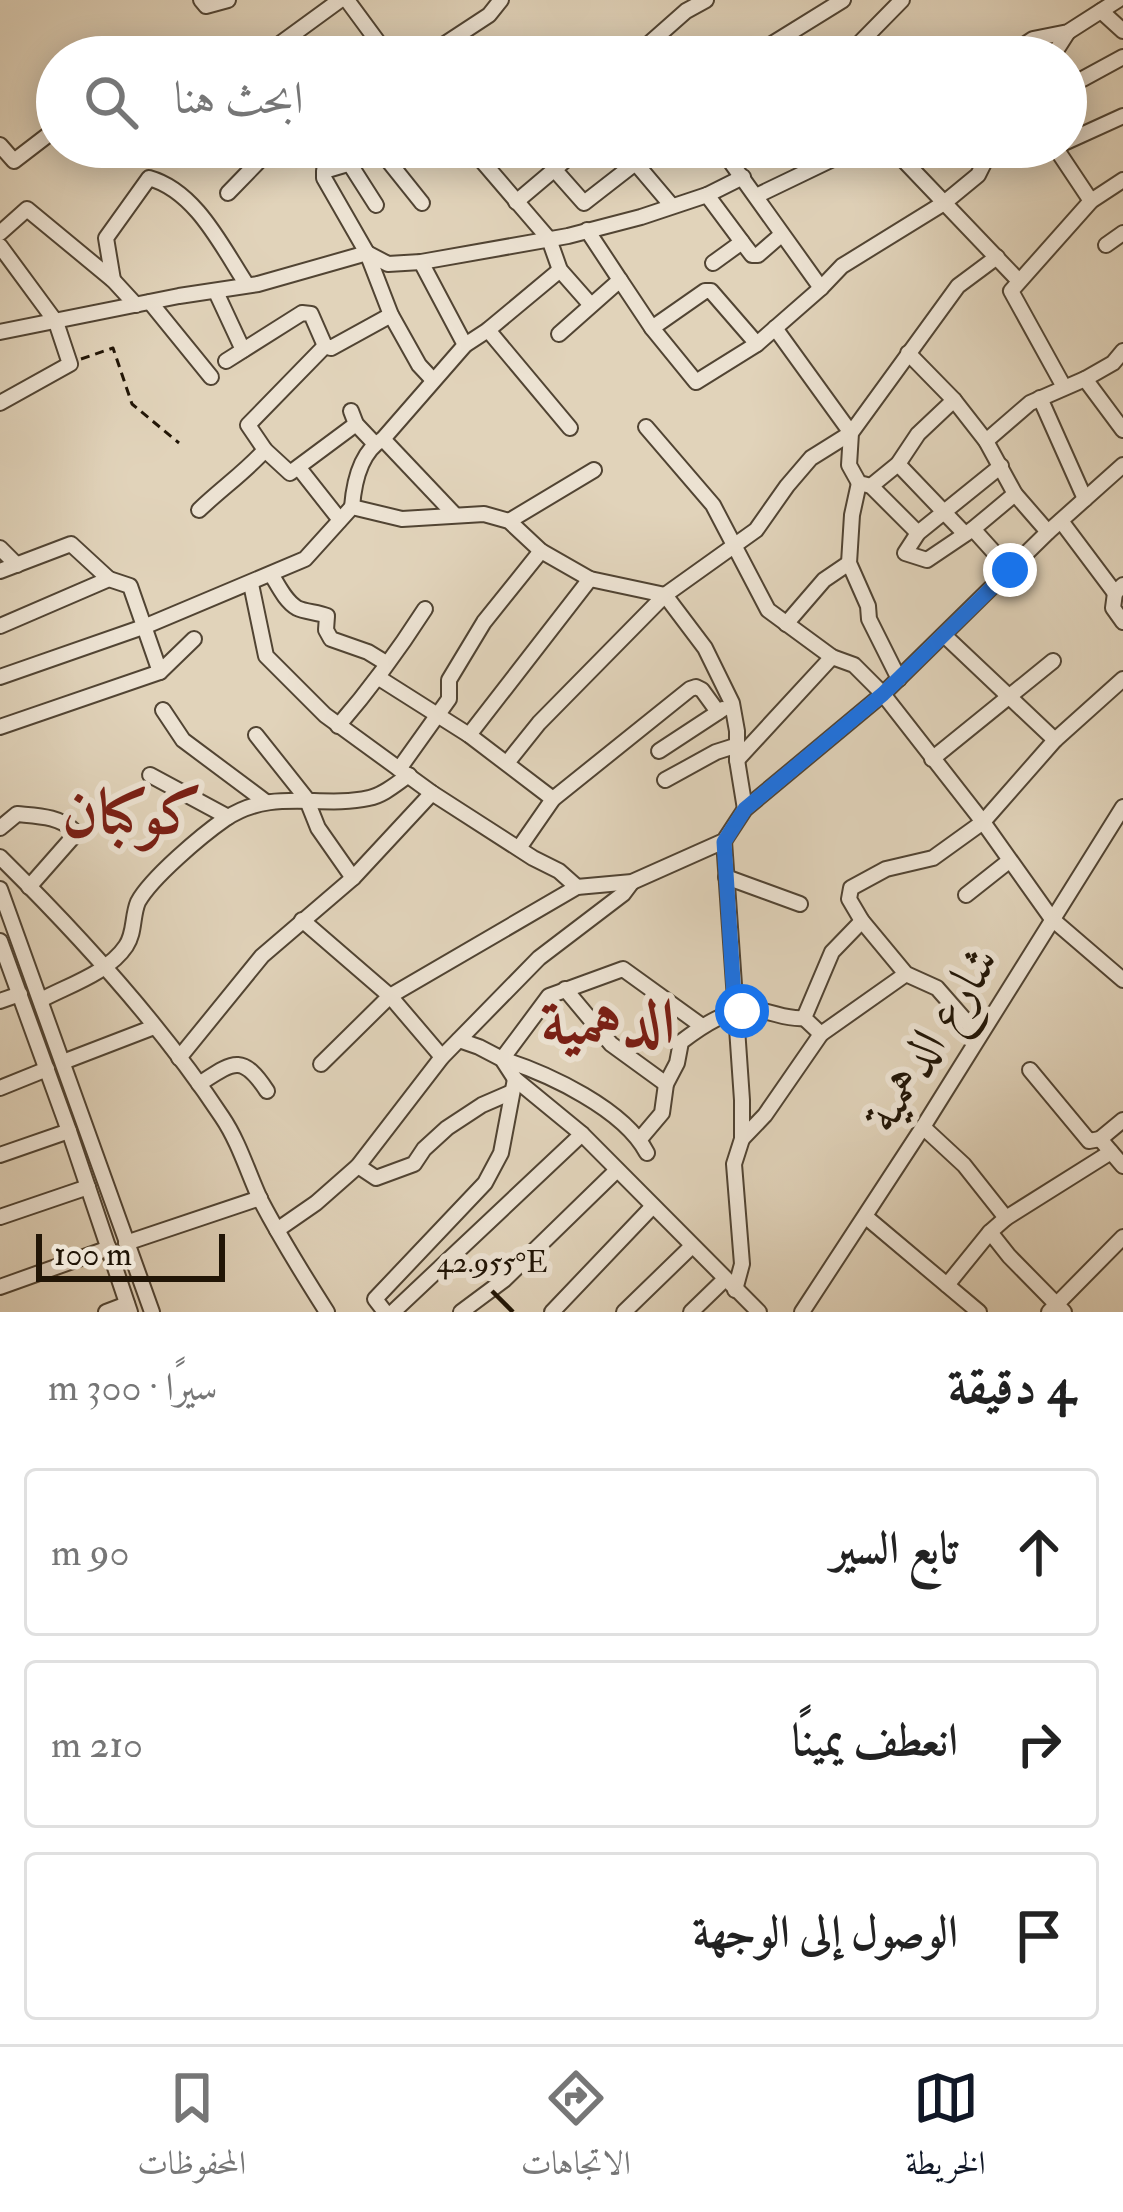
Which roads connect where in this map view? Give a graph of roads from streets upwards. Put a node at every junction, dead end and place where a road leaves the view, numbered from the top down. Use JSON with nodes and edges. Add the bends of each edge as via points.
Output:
{"nodes":[{"id":1,"x":201,"y":0,"type":"edge"},
{"id":2,"x":228,"y":0,"type":"edge"},
{"id":3,"x":344,"y":0,"type":"edge"},
{"id":4,"x":501,"y":0,"type":"edge"},
{"id":5,"x":706,"y":0,"type":"edge"},
{"id":6,"x":1118,"y":0,"type":"edge"},
{"id":7,"x":897,"y":2,"type":"edge"},
{"id":8,"x":832,"y":3,"type":"edge"},
{"id":9,"x":1101,"y":11,"type":"junction"},
{"id":10,"x":1123,"y":31,"type":"edge"},
{"id":11,"x":1068,"y":32,"type":"junction"},
{"id":12,"x":292,"y":36,"type":"edge"},
{"id":13,"x":372,"y":36,"type":"edge"},
{"id":14,"x":457,"y":36,"type":"edge"},
{"id":15,"x":660,"y":36,"type":"edge"},
{"id":16,"x":782,"y":36,"type":"edge"},
{"id":17,"x":865,"y":36,"type":"edge"},
{"id":18,"x":1048,"y":36,"type":"edge"},
{"id":19,"x":1065,"y":36,"type":"edge"},
{"id":20,"x":1123,"y":57,"type":"edge"},
{"id":21,"x":1087,"y":77,"type":"edge"},
{"id":22,"x":1123,"y":116,"type":"edge"},
{"id":23,"x":1087,"y":132,"type":"edge"},
{"id":24,"x":36,"y":144,"type":"edge"},
{"id":25,"x":0,"y":145,"type":"edge"},
{"id":26,"x":252,"y":168,"type":"edge"},
{"id":27,"x":334,"y":168,"type":"edge"},
{"id":28,"x":354,"y":168,"type":"edge"},
{"id":29,"x":395,"y":168,"type":"edge"},
{"id":30,"x":488,"y":168,"type":"edge"},
{"id":31,"x":553,"y":168,"type":"joint"},
{"id":32,"x":629,"y":168,"type":"edge"},
{"id":33,"x":642,"y":168,"type":"edge"},
{"id":34,"x":736,"y":168,"type":"edge"},
{"id":35,"x":740,"y":168,"type":"edge"},
{"id":36,"x":814,"y":168,"type":"edge"},
{"id":37,"x":911,"y":168,"type":"edge"},
{"id":38,"x":982,"y":168,"type":"edge"},
{"id":39,"x":1069,"y":168,"type":"edge"},
{"id":40,"x":738,"y":171,"type":"junction"},
{"id":41,"x":1123,"y":180,"type":"edge"},
{"id":42,"x":228,"y":193,"type":"dead end"},
{"id":43,"x":707,"y":195,"type":"junction"},
{"id":44,"x":756,"y":196,"type":"junction"},
{"id":45,"x":1090,"y":201,"type":"junction"},
{"id":46,"x":516,"y":202,"type":"junction"},
{"id":47,"x":944,"y":202,"type":"junction"},
{"id":48,"x":422,"y":203,"type":"dead end"},
{"id":49,"x":376,"y":205,"type":"dead end"},
{"id":50,"x":672,"y":206,"type":"junction"},
{"id":51,"x":587,"y":230,"type":"junction"},
{"id":52,"x":1123,"y":232,"type":"edge"},
{"id":53,"x":0,"y":233,"type":"edge"},
{"id":54,"x":781,"y":235,"type":"junction"},
{"id":55,"x":549,"y":238,"type":"junction"},
{"id":56,"x":742,"y":242,"type":"junction"},
{"id":57,"x":1106,"y":244,"type":"dead end"},
{"id":58,"x":0,"y":246,"type":"edge"},
{"id":59,"x":368,"y":253,"type":"junction"},
{"id":60,"x":997,"y":257,"type":"junction"},
{"id":61,"x":421,"y":262,"type":"junction"},
{"id":62,"x":713,"y":263,"type":"dead end"},
{"id":63,"x":560,"y":270,"type":"junction"},
{"id":64,"x":113,"y":280,"type":"junction"},
{"id":65,"x":620,"y":280,"type":"junction"},
{"id":66,"x":1019,"y":281,"type":"junction"},
{"id":67,"x":247,"y":285,"type":"junction"},
{"id":68,"x":821,"y":288,"type":"junction"},
{"id":69,"x":216,"y":292,"type":"junction"},
{"id":70,"x":143,"y":303,"type":"junction"},
{"id":71,"x":590,"y":304,"type":"junction"},
{"id":72,"x":391,"y":315,"type":"junction"},
{"id":73,"x":56,"y":322,"type":"junction"},
{"id":74,"x":652,"y":328,"type":"junction"},
{"id":75,"x":775,"y":328,"type":"junction"},
{"id":76,"x":488,"y":331,"type":"junction"},
{"id":77,"x":0,"y":332,"type":"edge"},
{"id":78,"x":559,"y":334,"type":"dead end"},
{"id":79,"x":757,"y":344,"type":"junction"},
{"id":80,"x":465,"y":345,"type":"junction"},
{"id":81,"x":325,"y":346,"type":"junction"},
{"id":82,"x":243,"y":350,"type":"junction"},
{"id":83,"x":1123,"y":351,"type":"edge"},
{"id":84,"x":908,"y":353,"type":"junction"},
{"id":85,"x":226,"y":361,"type":"dead end"},
{"id":86,"x":211,"y":376,"type":"dead end"},
{"id":87,"x":433,"y":380,"type":"junction"},
{"id":88,"x":1085,"y":380,"type":"junction"},
{"id":89,"x":1064,"y":387,"type":"junction"},
{"id":90,"x":1040,"y":398,"type":"junction"},
{"id":91,"x":954,"y":400,"type":"junction"},
{"id":92,"x":0,"y":404,"type":"edge"},
{"id":93,"x":646,"y":427,"type":"dead end"},
{"id":94,"x":570,"y":428,"type":"dead end"},
{"id":95,"x":1123,"y":430,"type":"edge"},
{"id":96,"x":851,"y":433,"type":"junction"},
{"id":97,"x":378,"y":441,"type":"junction"},
{"id":98,"x":986,"y":441,"type":"junction"},
{"id":99,"x":265,"y":450,"type":"junction"},
{"id":100,"x":898,"y":464,"type":"junction"},
{"id":101,"x":1123,"y":465,"type":"edge"},
{"id":102,"x":1001,"y":466,"type":"junction"},
{"id":103,"x":299,"y":468,"type":"junction"},
{"id":104,"x":594,"y":470,"type":"dead end"},
{"id":105,"x":865,"y":485,"type":"junction"},
{"id":106,"x":1016,"y":494,"type":"junction"},
{"id":107,"x":1085,"y":499,"type":"junction"},
{"id":108,"x":352,"y":507,"type":"junction"},
{"id":109,"x":199,"y":510,"type":"dead end"},
{"id":110,"x":944,"y":510,"type":"junction"},
{"id":111,"x":455,"y":515,"type":"junction"},
{"id":112,"x":340,"y":520,"type":"junction"},
{"id":113,"x":509,"y":521,"type":"junction"},
{"id":114,"x":1054,"y":527,"type":"junction"},
{"id":115,"x":969,"y":531,"type":"junction"},
{"id":116,"x":918,"y":533,"type":"junction"},
{"id":117,"x":736,"y":547,"type":"junction"},
{"id":118,"x":0,"y":548,"type":"edge"},
{"id":119,"x":541,"y":550,"type":"junction"},
{"id":120,"x":849,"y":563,"type":"junction"},
{"id":121,"x":16,"y":565,"type":"junction"},
{"id":122,"x":1010,"y":570,"type":"junction"},
{"id":123,"x":0,"y":571,"type":"edge"},
{"id":124,"x":271,"y":574,"type":"junction"},
{"id":125,"x":109,"y":579,"type":"junction"},
{"id":126,"x":590,"y":579,"type":"junction"},
{"id":127,"x":251,"y":584,"type":"junction"},
{"id":128,"x":1119,"y":590,"type":"edge"},
{"id":129,"x":665,"y":595,"type":"junction"},
{"id":130,"x":425,"y":609,"type":"dead end"},
{"id":131,"x":1123,"y":622,"type":"edge"},
{"id":132,"x":786,"y":624,"type":"junction"},
{"id":133,"x":0,"y":626,"type":"edge"},
{"id":134,"x":146,"y":626,"type":"junction"},
{"id":135,"x":944,"y":634,"type":"junction"},
{"id":136,"x":194,"y":639,"type":"dead end"},
{"id":137,"x":832,"y":657,"type":"junction"},
{"id":138,"x":1053,"y":662,"type":"dead end"},
{"id":139,"x":383,"y":671,"type":"junction"},
{"id":140,"x":160,"y":672,"type":"junction"},
{"id":141,"x":0,"y":677,"type":"edge"},
{"id":142,"x":899,"y":679,"type":"junction"},
{"id":143,"x":1123,"y":679,"type":"edge"},
{"id":144,"x":883,"y":694,"type":"junction"},
{"id":145,"x":1009,"y":696,"type":"junction"},
{"id":146,"x":732,"y":703,"type":"junction"},
{"id":147,"x":163,"y":710,"type":"dead end"},
{"id":148,"x":718,"y":712,"type":"junction"},
{"id":149,"x":436,"y":716,"type":"junction"},
{"id":150,"x":338,"y":726,"type":"junction"},
{"id":151,"x":0,"y":728,"type":"edge"},
{"id":152,"x":256,"y":735,"type":"dead end"},
{"id":153,"x":469,"y":735,"type":"junction"},
{"id":154,"x":1055,"y":740,"type":"junction"},
{"id":155,"x":659,"y":751,"type":"dead end"},
{"id":156,"x":738,"y":753,"type":"junction"},
{"id":157,"x":932,"y":759,"type":"junction"},
{"id":158,"x":507,"y":763,"type":"junction"},
{"id":159,"x":404,"y":772,"type":"junction"},
{"id":160,"x":149,"y":775,"type":"dead end"},
{"id":161,"x":665,"y":780,"type":"dead end"},
{"id":162,"x":432,"y":793,"type":"junction"},
{"id":163,"x":306,"y":799,"type":"junction"},
{"id":164,"x":553,"y":799,"type":"junction"},
{"id":165,"x":266,"y":802,"type":"junction"},
{"id":166,"x":1123,"y":806,"type":"edge"},
{"id":167,"x":745,"y":809,"type":"junction"},
{"id":168,"x":228,"y":817,"type":"junction"},
{"id":169,"x":983,"y":822,"type":"junction"},
{"id":170,"x":0,"y":828,"type":"edge"},
{"id":171,"x":724,"y":842,"type":"junction"},
{"id":172,"x":519,"y":848,"type":"junction"},
{"id":173,"x":0,"y":857,"type":"edge"},
{"id":174,"x":1009,"y":861,"type":"junction"},
{"id":175,"x":726,"y":877,"type":"junction"},
{"id":176,"x":353,"y":878,"type":"junction"},
{"id":177,"x":632,"y":881,"type":"junction"},
{"id":178,"x":578,"y":886,"type":"junction"},
{"id":179,"x":29,"y":887,"type":"junction"},
{"id":180,"x":0,"y":889,"type":"edge"},
{"id":181,"x":966,"y":896,"type":"dead end"},
{"id":182,"x":800,"y":904,"type":"dead end"},
{"id":183,"x":1052,"y":919,"type":"junction"},
{"id":184,"x":302,"y":920,"type":"junction"},
{"id":185,"x":862,"y":921,"type":"junction"},
{"id":186,"x":0,"y":941,"type":"edge"},
{"id":187,"x":104,"y":967,"type":"junction"},
{"id":188,"x":906,"y":974,"type":"junction"},
{"id":189,"x":1123,"y":980,"type":"edge"},
{"id":190,"x":565,"y":989,"type":"junction"},
{"id":191,"x":20,"y":994,"type":"junction"},
{"id":192,"x":390,"y":996,"type":"junction"},
{"id":193,"x":41,"y":1000,"type":"junction"},
{"id":194,"x":0,"y":1001,"type":"edge"},
{"id":195,"x":735,"y":1012,"type":"junction"},
{"id":196,"x":804,"y":1018,"type":"junction"},
{"id":197,"x":702,"y":1026,"type":"junction"},
{"id":198,"x":154,"y":1027,"type":"junction"},
{"id":199,"x":821,"y":1034,"type":"junction"},
{"id":200,"x":979,"y":1036,"type":"junction"},
{"id":201,"x":460,"y":1040,"type":"junction"},
{"id":202,"x":442,"y":1057,"type":"junction"},
{"id":203,"x":179,"y":1058,"type":"junction"},
{"id":204,"x":502,"y":1059,"type":"junction"},
{"id":205,"x":63,"y":1062,"type":"junction"},
{"id":206,"x":321,"y":1064,"type":"dead end"},
{"id":207,"x":47,"y":1069,"type":"junction"},
{"id":208,"x":1030,"y":1070,"type":"dead end"},
{"id":209,"x":199,"y":1084,"type":"junction"},
{"id":210,"x":666,"y":1084,"type":"junction"},
{"id":211,"x":513,"y":1085,"type":"junction"},
{"id":212,"x":0,"y":1088,"type":"edge"},
{"id":213,"x":267,"y":1091,"type":"dead end"},
{"id":214,"x":1123,"y":1120,"type":"edge"},
{"id":215,"x":923,"y":1127,"type":"junction"},
{"id":216,"x":69,"y":1131,"type":"junction"},
{"id":217,"x":582,"y":1134,"type":"junction"},
{"id":218,"x":742,"y":1139,"type":"junction"},
{"id":219,"x":1106,"y":1146,"type":"junction"},
{"id":220,"x":0,"y":1155,"type":"edge"},
{"id":221,"x":358,"y":1166,"type":"junction"},
{"id":222,"x":1123,"y":1166,"type":"edge"},
{"id":223,"x":616,"y":1170,"type":"junction"},
{"id":224,"x":88,"y":1187,"type":"junction"},
{"id":225,"x":260,"y":1198,"type":"junction"},
{"id":226,"x":653,"y":1206,"type":"junction"},
{"id":227,"x":0,"y":1217,"type":"edge"},
{"id":228,"x":866,"y":1217,"type":"junction"},
{"id":229,"x":1006,"y":1218,"type":"junction"},
{"id":230,"x":277,"y":1231,"type":"junction"},
{"id":231,"x":990,"y":1232,"type":"junction"},
{"id":232,"x":1123,"y":1237,"type":"edge"},
{"id":233,"x":127,"y":1243,"type":"junction"},
{"id":234,"x":692,"y":1246,"type":"junction"},
{"id":235,"x":109,"y":1248,"type":"junction"},
{"id":236,"x":730,"y":1285,"type":"junction"},
{"id":237,"x":946,"y":1285,"type":"junction"},
{"id":238,"x":0,"y":1287,"type":"edge"},
{"id":239,"x":129,"y":1308,"type":"edge"},
{"id":240,"x":750,"y":1309,"type":"edge"},
{"id":241,"x":806,"y":1310,"type":"edge"},
{"id":242,"x":1056,"y":1310,"type":"edge"},
{"id":243,"x":106,"y":1312,"type":"edge"},
{"id":244,"x":152,"y":1312,"type":"edge"},
{"id":245,"x":327,"y":1312,"type":"edge"},
{"id":246,"x":389,"y":1312,"type":"edge"},
{"id":247,"x":461,"y":1312,"type":"edge"},
{"id":248,"x":552,"y":1312,"type":"edge"},
{"id":249,"x":624,"y":1312,"type":"edge"},
{"id":250,"x":691,"y":1312,"type":"edge"},
{"id":251,"x":979,"y":1312,"type":"edge"}],
"edges":[{"from":1,"to":2,"type":"street"},
{"from":3,"to":12,"type":"street"},
{"from":3,"to":13,"type":"street"},
{"from":4,"to":14,"type":"street"},
{"from":5,"to":15,"type":"street"},
{"from":6,"to":9,"type":"street"},
{"from":7,"to":17,"type":"street"},
{"from":8,"to":16,"type":"street"},
{"from":9,"to":10,"type":"street"},
{"from":9,"to":11,"type":"street"},
{"from":11,"to":18,"type":"street"},
{"from":11,"to":19,"type":"street"},
{"from":20,"to":21,"type":"street"},
{"from":22,"to":23,"type":"street"},
{"from":24,"to":25,"type":"street","via":[[14,161]]},
{"from":26,"to":42,"type":"street"},
{"from":27,"to":59,"type":"street","via":[[324,178]]},
{"from":28,"to":49,"type":"street"},
{"from":29,"to":48,"type":"street"},
{"from":30,"to":46,"type":"street"},
{"from":31,"to":32,"type":"street","via":[[584,203]]},
{"from":31,"to":46,"type":"street"},
{"from":33,"to":50,"type":"street"},
{"from":34,"to":40,"type":"street"},
{"from":35,"to":40,"type":"street"},
{"from":36,"to":44,"type":"street"},
{"from":37,"to":47,"type":"street"},
{"from":38,"to":47,"type":"street"},
{"from":39,"to":45,"type":"street"},
{"from":40,"to":43,"type":"street"},
{"from":40,"to":44,"type":"street"},
{"from":41,"to":45,"type":"street"},
{"from":43,"to":50,"type":"street"},
{"from":43,"to":56,"type":"street"},
{"from":44,"to":54,"type":"street"},
{"from":45,"to":66,"type":"street"},
{"from":46,"to":55,"type":"street"},
{"from":47,"to":60,"type":"street"},
{"from":47,"to":68,"type":"street"},
{"from":50,"to":51,"type":"street"},
{"from":51,"to":55,"type":"street"},
{"from":51,"to":65,"type":"street"},
{"from":52,"to":57,"type":"street"},
{"from":53,"to":64,"type":"street","via":[[27,209]]},
{"from":54,"to":56,"type":"street","via":[[758,255]]},
{"from":54,"to":68,"type":"street"},
{"from":55,"to":61,"type":"street"},
{"from":55,"to":63,"type":"street"},
{"from":56,"to":62,"type":"street"},
{"from":58,"to":73,"type":"street"},
{"from":59,"to":61,"type":"street","via":[[388,264]]},
{"from":59,"to":67,"type":"street"},
{"from":59,"to":72,"type":"street"},
{"from":60,"to":66,"type":"street"},
{"from":60,"to":84,"type":"street","via":[[958,286]]},
{"from":61,"to":80,"type":"street"},
{"from":63,"to":71,"type":"street"},
{"from":63,"to":76,"type":"street"},
{"from":64,"to":67,"type":"street","via":[[106,238],[149,178],[196,209]]},
{"from":64,"to":70,"type":"street"},
{"from":65,"to":71,"type":"street"},
{"from":65,"to":74,"type":"street"},
{"from":66,"to":89,"type":"street","via":[[1011,291]]},
{"from":67,"to":69,"type":"street"},
{"from":68,"to":75,"type":"street"},
{"from":69,"to":70,"type":"street"},
{"from":69,"to":82,"type":"street"},
{"from":70,"to":73,"type":"street"},
{"from":70,"to":86,"type":"street"},
{"from":71,"to":78,"type":"street"},
{"from":72,"to":81,"type":"street"},
{"from":72,"to":87,"type":"street"},
{"from":73,"to":77,"type":"street"},
{"from":73,"to":92,"type":"street","via":[[70,364]]},
{"from":74,"to":79,"type":"street","via":[[711,291]]},
{"from":74,"to":79,"type":"street","via":[[695,382]]},
{"from":75,"to":79,"type":"street"},
{"from":75,"to":96,"type":"street"},
{"from":76,"to":80,"type":"street"},
{"from":76,"to":94,"type":"street"},
{"from":80,"to":87,"type":"street"},
{"from":81,"to":82,"type":"street","via":[[311,314],[302,313]]},
{"from":81,"to":99,"type":"street","via":[[248,425]]},
{"from":82,"to":85,"type":"street"},
{"from":83,"to":88,"type":"street"},
{"from":84,"to":91,"type":"street"},
{"from":84,"to":96,"type":"street"},
{"from":87,"to":97,"type":"street"},
{"from":88,"to":89,"type":"street"},
{"from":88,"to":95,"type":"street"},
{"from":89,"to":90,"type":"street"},
{"from":90,"to":98,"type":"street"},
{"from":90,"to":107,"type":"street"},
{"from":91,"to":98,"type":"street"},
{"from":91,"to":100,"type":"street"},
{"from":93,"to":117,"type":"street"},
{"from":96,"to":105,"type":"street","via":[[848,465]]},
{"from":96,"to":117,"type":"street","via":[[811,458]]},
{"from":97,"to":103,"type":"street","via":[[353,417]]},
{"from":97,"to":108,"type":"street","via":[[355,478]]},
{"from":97,"to":111,"type":"street"},
{"from":98,"to":102,"type":"street"},
{"from":99,"to":103,"type":"street","via":[[290,473]]},
{"from":99,"to":109,"type":"street"},
{"from":100,"to":105,"type":"street"},
{"from":100,"to":110,"type":"street"},
{"from":101,"to":107,"type":"street"},
{"from":102,"to":106,"type":"street"},
{"from":102,"to":110,"type":"street"},
{"from":103,"to":112,"type":"street"},
{"from":104,"to":113,"type":"street"},
{"from":105,"to":116,"type":"street"},
{"from":105,"to":120,"type":"street","via":[[852,515]]},
{"from":106,"to":114,"type":"street"},
{"from":106,"to":115,"type":"street"},
{"from":107,"to":114,"type":"street"},
{"from":108,"to":111,"type":"street","via":[[402,519]]},
{"from":108,"to":112,"type":"street"},
{"from":110,"to":115,"type":"street"},
{"from":110,"to":116,"type":"street"},
{"from":111,"to":113,"type":"street"},
{"from":112,"to":124,"type":"street","via":[[305,560]]},
{"from":113,"to":119,"type":"street"},
{"from":114,"to":122,"type":"street"},
{"from":114,"to":128,"type":"street"},
{"from":115,"to":116,"type":"street","via":[[927,560],[904,553]]},
{"from":115,"to":122,"type":"street"},
{"from":117,"to":129,"type":"street"},
{"from":117,"to":132,"type":"street","via":[[768,610]]},
{"from":118,"to":121,"type":"street"},
{"from":119,"to":126,"type":"street"},
{"from":119,"to":149,"type":"street","via":[[484,622]]},
{"from":120,"to":132,"type":"street"},
{"from":120,"to":142,"type":"street"},
{"from":121,"to":123,"type":"street"},
{"from":121,"to":125,"type":"street","via":[[70,544]]},
{"from":122,"to":135,"type":"street"},
{"from":124,"to":127,"type":"street"},
{"from":124,"to":139,"type":"street","via":[[290,603],[327,616],[331,639],[368,652]]},
{"from":125,"to":133,"type":"street"},
{"from":125,"to":134,"type":"street","via":[[130,586]]},
{"from":126,"to":129,"type":"street"},
{"from":126,"to":153,"type":"street"},
{"from":127,"to":134,"type":"street"},
{"from":127,"to":150,"type":"street","via":[[266,656]]},
{"from":128,"to":131,"type":"street","via":[[1113,608]]},
{"from":129,"to":146,"type":"street","via":[[705,648]]},
{"from":129,"to":158,"type":"street"},
{"from":130,"to":139,"type":"street"},
{"from":132,"to":137,"type":"street"},
{"from":134,"to":140,"type":"street"},
{"from":134,"to":141,"type":"street"},
{"from":135,"to":142,"type":"street"},
{"from":135,"to":145,"type":"street"},
{"from":136,"to":140,"type":"street"},
{"from":137,"to":144,"type":"street","via":[[854,665]]},
{"from":137,"to":156,"type":"street"},
{"from":138,"to":145,"type":"street"},
{"from":139,"to":149,"type":"street"},
{"from":139,"to":150,"type":"street"},
{"from":140,"to":151,"type":"street"},
{"from":142,"to":144,"type":"street"},
{"from":143,"to":154,"type":"street"},
{"from":144,"to":157,"type":"street"},
{"from":144,"to":167,"type":"street"},
{"from":145,"to":154,"type":"street"},
{"from":145,"to":157,"type":"street"},
{"from":146,"to":148,"type":"street"},
{"from":146,"to":156,"type":"street"},
{"from":147,"to":165,"type":"street","via":[[183,740]]},
{"from":148,"to":155,"type":"street"},
{"from":148,"to":164,"type":"street","via":[[702,689],[690,689]]},
{"from":149,"to":153,"type":"street"},
{"from":149,"to":159,"type":"street"},
{"from":150,"to":159,"type":"street"},
{"from":152,"to":163,"type":"street"},
{"from":153,"to":158,"type":"street"},
{"from":154,"to":169,"type":"street"},
{"from":156,"to":161,"type":"street","via":[[716,752]]},
{"from":156,"to":167,"type":"street"},
{"from":157,"to":169,"type":"street"},
{"from":158,"to":164,"type":"street"},
{"from":159,"to":162,"type":"street"},
{"from":159,"to":163,"type":"street","via":[[376,797]]},
{"from":160,"to":168,"type":"street"},
{"from":162,"to":172,"type":"street"},
{"from":162,"to":176,"type":"street"},
{"from":163,"to":165,"type":"street"},
{"from":163,"to":176,"type":"street"},
{"from":164,"to":172,"type":"street"},
{"from":165,"to":168,"type":"street"},
{"from":166,"to":183,"type":"street","name":"شارع الدهمية"},
{"from":167,"to":171,"type":"street"},
{"from":168,"to":187,"type":"street","via":[[155,879],[137,904],[130,942]]},
{"from":169,"to":174,"type":"street"},
{"from":169,"to":185,"type":"street","via":[[933,857],[851,888]]},
{"from":170,"to":179,"type":"street","via":[[17,814],[74,831]]},
{"from":171,"to":175,"type":"street"},
{"from":171,"to":177,"type":"street"},
{"from":172,"to":178,"type":"street"},
{"from":173,"to":179,"type":"street"},
{"from":174,"to":181,"type":"street"},
{"from":174,"to":183,"type":"street"},
{"from":175,"to":182,"type":"street"},
{"from":175,"to":195,"type":"street"},
{"from":176,"to":184,"type":"street"},
{"from":177,"to":178,"type":"street"},
{"from":177,"to":201,"type":"street","via":[[539,958]]},
{"from":178,"to":192,"type":"street"},
{"from":179,"to":187,"type":"street"},
{"from":180,"to":193,"type":"street"},
{"from":183,"to":189,"type":"street"},
{"from":183,"to":200,"type":"street","name":"شارع الدهمية"},
{"from":184,"to":192,"type":"street"},
{"from":184,"to":203,"type":"street"},
{"from":185,"to":188,"type":"street"},
{"from":185,"to":196,"type":"street","via":[[832,952]]},
{"from":186,"to":191,"type":"street"},
{"from":187,"to":193,"type":"street"},
{"from":187,"to":198,"type":"street"},
{"from":188,"to":199,"type":"street"},
{"from":188,"to":200,"type":"street","via":[[938,988]]},
{"from":190,"to":197,"type":"street","via":[[623,969]]},
{"from":190,"to":204,"type":"street","via":[[549,996]]},
{"from":190,"to":210,"type":"street","via":[[611,1044]]},
{"from":191,"to":194,"type":"street"},
{"from":191,"to":207,"type":"street"},
{"from":192,"to":202,"type":"street"},
{"from":192,"to":206,"type":"street"},
{"from":193,"to":205,"type":"street"},
{"from":195,"to":196,"type":"street"},
{"from":195,"to":197,"type":"street"},
{"from":195,"to":218,"type":"street"},
{"from":196,"to":199,"type":"street"},
{"from":197,"to":210,"type":"street","via":[[681,1042]]},
{"from":198,"to":203,"type":"street"},
{"from":198,"to":205,"type":"street"},
{"from":199,"to":218,"type":"street"},
{"from":200,"to":215,"type":"street","name":"شارع الدهمية"},
{"from":201,"to":202,"type":"street"},
{"from":201,"to":204,"type":"street"},
{"from":202,"to":221,"type":"street"},
{"from":203,"to":209,"type":"street"},
{"from":204,"to":210,"type":"street","via":[[589,1097],[644,1146]]},
{"from":204,"to":211,"type":"street"},
{"from":205,"to":233,"type":"street"},
{"from":207,"to":212,"type":"street"},
{"from":207,"to":216,"type":"street"},
{"from":208,"to":219,"type":"street","via":[[1089,1141]]},
{"from":209,"to":213,"type":"street","via":[[242,1065]]},
{"from":209,"to":225,"type":"street"},
{"from":211,"to":217,"type":"street"},
{"from":211,"to":221,"type":"street","via":[[448,1128],[414,1164],[376,1178]]},
{"from":211,"to":246,"type":"street","via":[[502,1153],[485,1183],[375,1300]]},
{"from":214,"to":219,"type":"street"},
{"from":215,"to":228,"type":"street","name":"شارع الدهمية"},
{"from":215,"to":229,"type":"street"},
{"from":216,"to":220,"type":"street"},
{"from":216,"to":224,"type":"street"},
{"from":217,"to":223,"type":"street"},
{"from":217,"to":246,"type":"street"},
{"from":218,"to":236,"type":"street","via":[[734,1164],[742,1264]]},
{"from":219,"to":222,"type":"street"},
{"from":219,"to":229,"type":"street"},
{"from":221,"to":230,"type":"street"},
{"from":223,"to":226,"type":"street"},
{"from":223,"to":247,"type":"street"},
{"from":224,"to":227,"type":"street"},
{"from":224,"to":235,"type":"street"},
{"from":225,"to":230,"type":"street"},
{"from":225,"to":233,"type":"street"},
{"from":226,"to":234,"type":"street"},
{"from":226,"to":248,"type":"street"},
{"from":228,"to":237,"type":"street"},
{"from":228,"to":241,"type":"street","name":"شارع الدهمية"},
{"from":229,"to":231,"type":"street"},
{"from":230,"to":245,"type":"street"},
{"from":231,"to":237,"type":"street"},
{"from":231,"to":242,"type":"street"},
{"from":232,"to":242,"type":"street"},
{"from":233,"to":244,"type":"street"},
{"from":234,"to":236,"type":"street"},
{"from":234,"to":249,"type":"street"},
{"from":235,"to":238,"type":"street"},
{"from":235,"to":239,"type":"street"},
{"from":236,"to":240,"type":"street"},
{"from":236,"to":250,"type":"street"},
{"from":237,"to":251,"type":"street"},
{"from":239,"to":243,"type":"street"}]}
